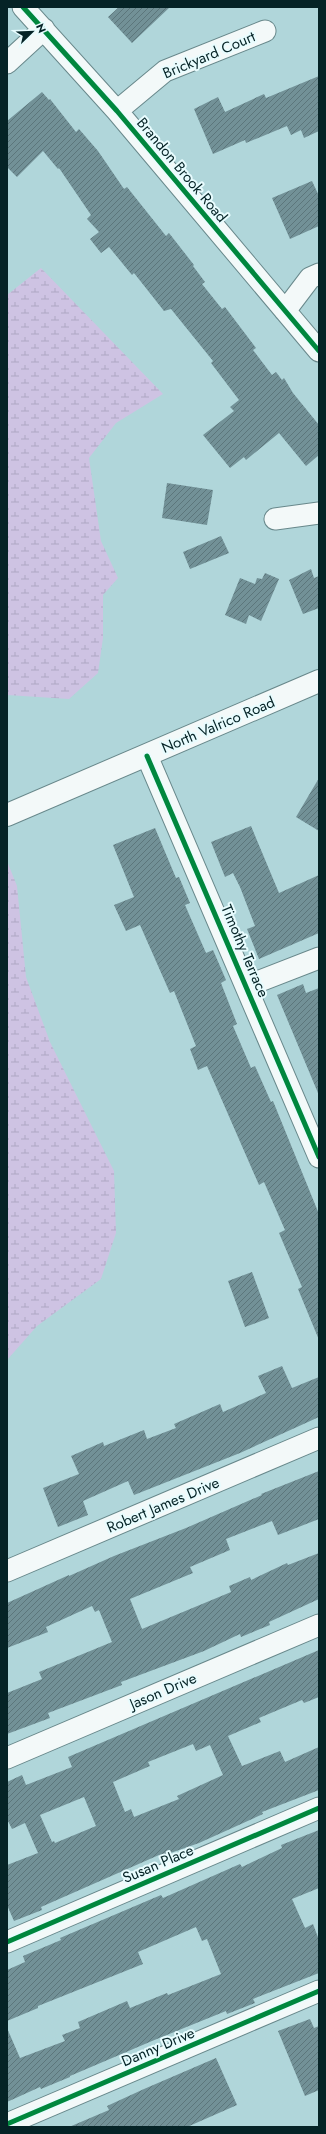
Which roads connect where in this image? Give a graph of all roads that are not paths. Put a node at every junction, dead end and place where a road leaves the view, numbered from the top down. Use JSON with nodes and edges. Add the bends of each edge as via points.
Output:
{"nodes":[{"id":1,"x":23,"y":7,"type":"edge"},
{"id":2,"x":44,"y":29,"type":"junction"},
{"id":3,"x":265,"y":31,"type":"dead end"},
{"id":4,"x":7,"y":63,"type":"edge"},
{"id":5,"x":117,"y":111,"type":"junction"},
{"id":6,"x":319,"y":274,"type":"edge"},
{"id":7,"x":285,"y":311,"type":"junction"},
{"id":8,"x":319,"y":351,"type":"edge"},
{"id":9,"x":319,"y":513,"type":"edge"},
{"id":10,"x":275,"y":519,"type":"dead end"},
{"id":11,"x":319,"y":681,"type":"edge"},
{"id":12,"x":147,"y":756,"type":"junction"},
{"id":13,"x":7,"y":815,"type":"edge"},
{"id":14,"x":319,"y":958,"type":"edge"},
{"id":15,"x":247,"y":986,"type":"junction"},
{"id":16,"x":319,"y":1157,"type":"edge"},
{"id":17,"x":319,"y":1438,"type":"edge"},
{"id":18,"x":7,"y":1571,"type":"edge"},
{"id":19,"x":319,"y":1625,"type":"edge"},
{"id":20,"x":7,"y":1758,"type":"edge"},
{"id":21,"x":319,"y":1808,"type":"edge"},
{"id":22,"x":7,"y":1942,"type":"edge"},
{"id":23,"x":319,"y":1991,"type":"edge"},
{"id":24,"x":7,"y":2124,"type":"edge"}],
"edges":[{"from":1,"to":2,"type":"street","name":"Brandon Brook Road"},
{"from":2,"to":4,"type":"street"},
{"from":2,"to":5,"type":"street","name":"Brandon Brook Road"},
{"from":3,"to":5,"type":"street","name":"Brickyard Court","via":[[165,71]]},
{"from":5,"to":7,"type":"street","name":"Brandon Brook Road"},
{"from":6,"to":7,"type":"street","via":[[310,278]]},
{"from":7,"to":8,"type":"street","name":"Brandon Brook Road"},
{"from":9,"to":10,"type":"street"},
{"from":11,"to":12,"type":"street","name":"North Valrico Road"},
{"from":12,"to":13,"type":"street","name":"North Valrico Road"},
{"from":12,"to":15,"type":"street","name":"Timothy Terrace"},
{"from":14,"to":15,"type":"street"},
{"from":15,"to":16,"type":"street","name":"Timothy Terrace"},
{"from":17,"to":18,"type":"street","name":"Robert James Drive"},
{"from":19,"to":20,"type":"street","name":"Jason Drive"},
{"from":21,"to":22,"type":"street","name":"Susan Place"},
{"from":23,"to":24,"type":"street","name":"Danny Drive"}]}
